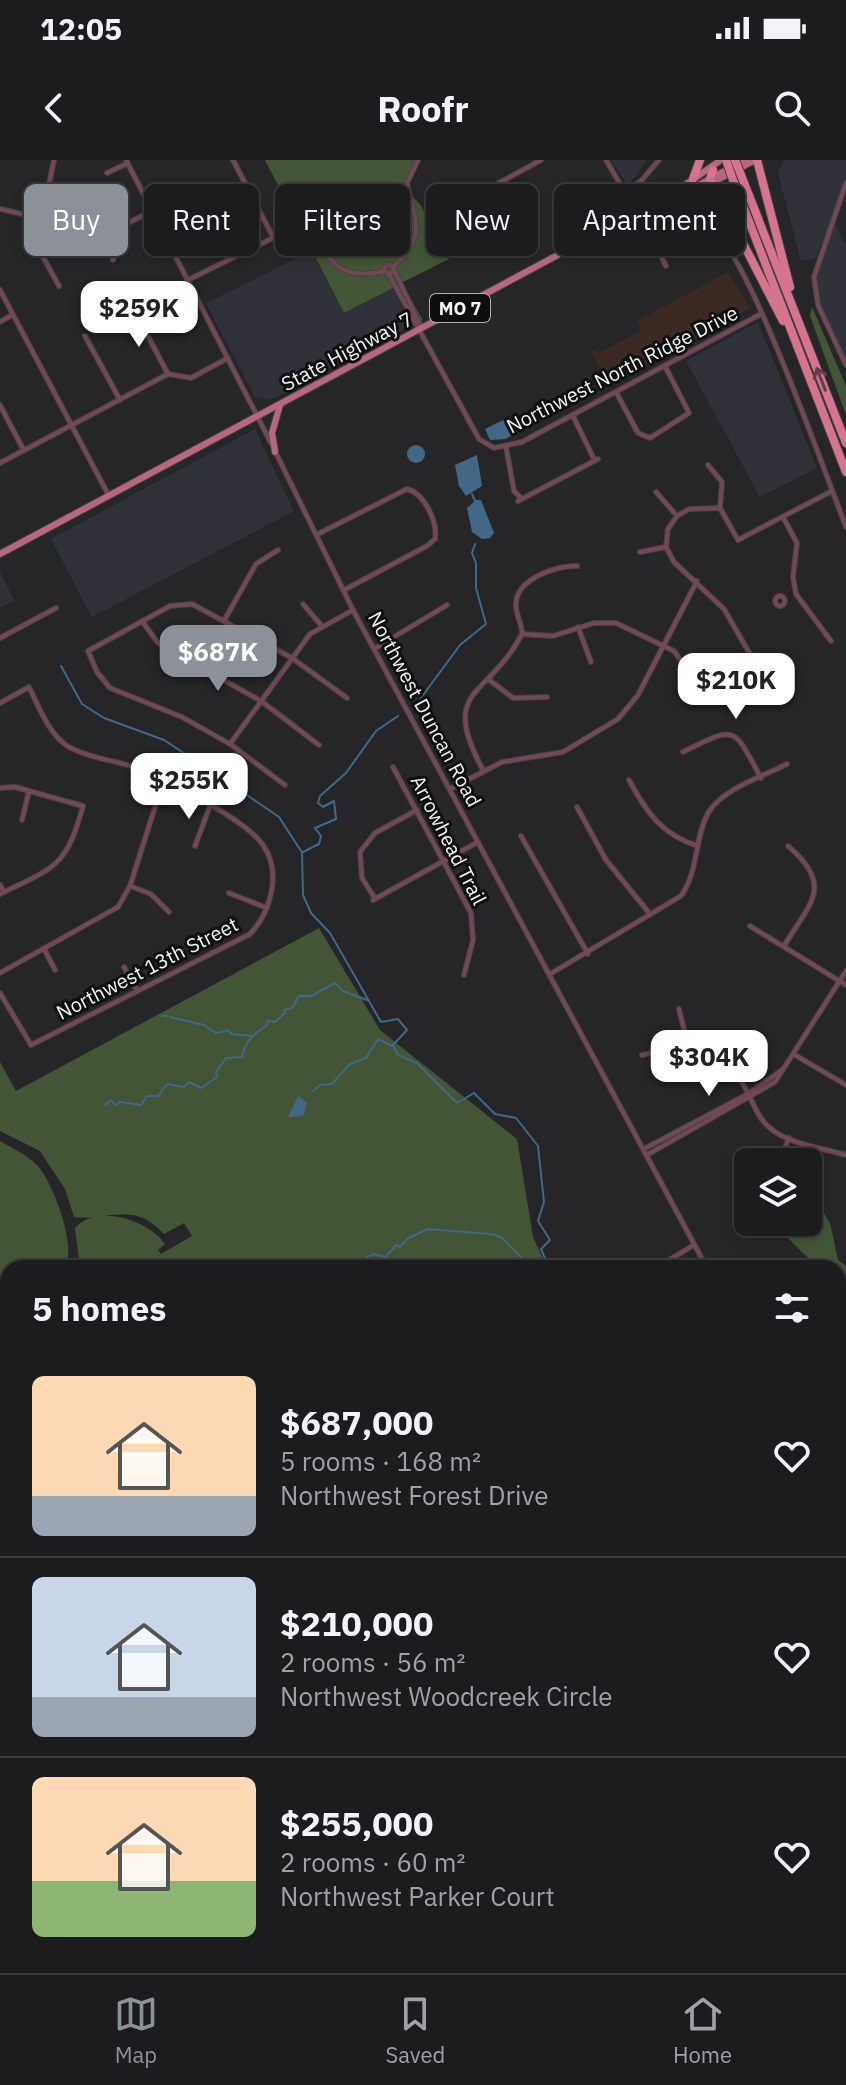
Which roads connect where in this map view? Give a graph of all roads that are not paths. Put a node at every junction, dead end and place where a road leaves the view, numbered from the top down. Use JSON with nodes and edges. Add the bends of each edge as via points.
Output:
{"nodes":[{"id":1,"x":54,"y":160,"type":"edge"},
{"id":2,"x":233,"y":160,"type":"edge"},
{"id":3,"x":418,"y":160,"type":"edge"},
{"id":4,"x":541,"y":160,"type":"edge"},
{"id":5,"x":606,"y":160,"type":"edge"},
{"id":6,"x":659,"y":160,"type":"edge"},
{"id":7,"x":728,"y":160,"type":"edge"},
{"id":8,"x":745,"y":160,"type":"edge"},
{"id":9,"x":756,"y":160,"type":"edge"},
{"id":10,"x":763,"y":160,"type":"edge"},
{"id":11,"x":127,"y":162,"type":"edge"},
{"id":12,"x":707,"y":172,"type":"edge"},
{"id":13,"x":107,"y":173,"type":"dead end"},
{"id":14,"x":761,"y":177,"type":"junction"},
{"id":15,"x":737,"y":178,"type":"junction"},
{"id":16,"x":846,"y":183,"type":"edge"},
{"id":17,"x":48,"y":184,"type":"edge"},
{"id":18,"x":245,"y":184,"type":"edge"},
{"id":19,"x":497,"y":184,"type":"edge"},
{"id":20,"x":621,"y":184,"type":"edge"},
{"id":21,"x":636,"y":184,"type":"edge"},
{"id":22,"x":689,"y":184,"type":"edge"},
{"id":23,"x":144,"y":195,"type":"edge"},
{"id":24,"x":0,"y":209,"type":"edge"},
{"id":25,"x":259,"y":210,"type":"edge"},
{"id":26,"x":24,"y":214,"type":"edge"},
{"id":27,"x":272,"y":235,"type":"junction"},
{"id":28,"x":745,"y":250,"type":"edge"},
{"id":29,"x":44,"y":256,"type":"edge"},
{"id":30,"x":114,"y":256,"type":"edge"},
{"id":31,"x":175,"y":256,"type":"edge"},
{"id":32,"x":557,"y":256,"type":"edge"},
{"id":33,"x":661,"y":256,"type":"edge"},
{"id":34,"x":730,"y":256,"type":"edge"},
{"id":35,"x":113,"y":260,"type":"dead end"},
{"id":36,"x":666,"y":266,"type":"dead end"},
{"id":37,"x":394,"y":268,"type":"junction"},
{"id":38,"x":386,"y":272,"type":"junction"},
{"id":39,"x":188,"y":280,"type":"junction"},
{"id":40,"x":59,"y":286,"type":"dead end"},
{"id":41,"x":0,"y":290,"type":"edge"},
{"id":42,"x":134,"y":310,"type":"dead end"},
{"id":43,"x":761,"y":314,"type":"junction"},
{"id":44,"x":13,"y":315,"type":"junction"},
{"id":45,"x":796,"y":315,"type":"junction"},
{"id":46,"x":0,"y":322,"type":"edge"},
{"id":47,"x":421,"y":330,"type":"junction"},
{"id":48,"x":85,"y":336,"type":"dead end"},
{"id":49,"x":228,"y":358,"type":"junction"},
{"id":50,"x":804,"y":365,"type":"junction"},
{"id":51,"x":846,"y":365,"type":"edge"},
{"id":52,"x":665,"y":366,"type":"junction"},
{"id":53,"x":168,"y":374,"type":"junction"},
{"id":54,"x":616,"y":392,"type":"junction"},
{"id":55,"x":120,"y":400,"type":"junction"},
{"id":56,"x":0,"y":405,"type":"edge"},
{"id":57,"x":280,"y":405,"type":"junction"},
{"id":58,"x":573,"y":416,"type":"junction"},
{"id":59,"x":259,"y":417,"type":"junction"},
{"id":60,"x":72,"y":426,"type":"junction"},
{"id":61,"x":846,"y":443,"type":"edge"},
{"id":62,"x":506,"y":447,"type":"junction"},
{"id":63,"x":24,"y":450,"type":"junction"},
{"id":64,"x":275,"y":452,"type":"junction"},
{"id":65,"x":0,"y":463,"type":"edge"},
{"id":66,"x":708,"y":465,"type":"dead end"},
{"id":67,"x":846,"y":472,"type":"edge"},
{"id":68,"x":832,"y":491,"type":"junction"},
{"id":69,"x":656,"y":492,"type":"dead end"},
{"id":70,"x":109,"y":496,"type":"junction"},
{"id":71,"x":720,"y":508,"type":"junction"},
{"id":72,"x":677,"y":516,"type":"junction"},
{"id":73,"x":783,"y":517,"type":"junction"},
{"id":74,"x":846,"y":527,"type":"edge"},
{"id":75,"x":316,"y":535,"type":"junction"},
{"id":76,"x":666,"y":547,"type":"junction"},
{"id":77,"x":278,"y":550,"type":"dead end"},
{"id":78,"x":640,"y":552,"type":"dead end"},
{"id":79,"x":0,"y":554,"type":"edge"},
{"id":80,"x":577,"y":566,"type":"dead end"},
{"id":81,"x":697,"y":581,"type":"junction"},
{"id":82,"x":344,"y":590,"type":"junction"},
{"id":83,"x":796,"y":594,"type":"junction"},
{"id":84,"x":785,"y":600,"type":"dead end"},
{"id":85,"x":303,"y":604,"type":"dead end"},
{"id":86,"x":447,"y":605,"type":"dead end"},
{"id":87,"x":56,"y":608,"type":"dead end"},
{"id":88,"x":353,"y":610,"type":"junction"},
{"id":89,"x":225,"y":620,"type":"junction"},
{"id":90,"x":142,"y":621,"type":"junction"},
{"id":91,"x":321,"y":625,"type":"junction"},
{"id":92,"x":578,"y":627,"type":"junction"},
{"id":93,"x":522,"y":634,"type":"junction"},
{"id":94,"x":0,"y":638,"type":"edge"},
{"id":95,"x":831,"y":641,"type":"dead end"},
{"id":96,"x":663,"y":644,"type":"junction"},
{"id":97,"x":374,"y":649,"type":"junction"},
{"id":98,"x":292,"y":658,"type":"junction"},
{"id":99,"x":591,"y":662,"type":"dead end"},
{"id":100,"x":762,"y":675,"type":"dead end"},
{"id":101,"x":488,"y":679,"type":"junction"},
{"id":102,"x":695,"y":681,"type":"dead end"},
{"id":103,"x":547,"y":697,"type":"dead end"},
{"id":104,"x":347,"y":698,"type":"dead end"},
{"id":105,"x":261,"y":701,"type":"junction"},
{"id":106,"x":0,"y":703,"type":"edge"},
{"id":107,"x":230,"y":744,"type":"junction"},
{"id":108,"x":319,"y":745,"type":"dead end"},
{"id":109,"x":683,"y":752,"type":"dead end"},
{"id":110,"x":787,"y":764,"type":"dead end"},
{"id":111,"x":393,"y":767,"type":"dead end"},
{"id":112,"x":483,"y":770,"type":"junction"},
{"id":113,"x":761,"y":778,"type":"junction"},
{"id":114,"x":629,"y":780,"type":"dead end"},
{"id":115,"x":163,"y":782,"type":"junction"},
{"id":116,"x":285,"y":785,"type":"dead end"},
{"id":117,"x":0,"y":788,"type":"edge"},
{"id":118,"x":450,"y":789,"type":"junction"},
{"id":119,"x":29,"y":791,"type":"junction"},
{"id":120,"x":210,"y":806,"type":"junction"},
{"id":121,"x":577,"y":807,"type":"dead end"},
{"id":122,"x":417,"y":810,"type":"junction"},
{"id":123,"x":22,"y":820,"type":"dead end"},
{"id":124,"x":521,"y":836,"type":"dead end"},
{"id":125,"x":478,"y":842,"type":"junction"},
{"id":126,"x":195,"y":846,"type":"dead end"},
{"id":127,"x":698,"y":846,"type":"junction"},
{"id":128,"x":788,"y":846,"type":"dead end"},
{"id":129,"x":445,"y":862,"type":"junction"},
{"id":130,"x":0,"y":885,"type":"edge"},
{"id":131,"x":130,"y":886,"type":"junction"},
{"id":132,"x":2,"y":893,"type":"edge"},
{"id":133,"x":229,"y":893,"type":"dead end"},
{"id":134,"x":267,"y":908,"type":"junction"},
{"id":135,"x":169,"y":912,"type":"dead end"},
{"id":136,"x":650,"y":914,"type":"junction"},
{"id":137,"x":750,"y":926,"type":"dead end"},
{"id":138,"x":784,"y":946,"type":"junction"},
{"id":139,"x":44,"y":949,"type":"junction"},
{"id":140,"x":588,"y":954,"type":"junction"},
{"id":141,"x":124,"y":967,"type":"dead end"},
{"id":142,"x":55,"y":970,"type":"dead end"},
{"id":143,"x":846,"y":971,"type":"edge"},
{"id":144,"x":0,"y":973,"type":"edge"},
{"id":145,"x":550,"y":974,"type":"junction"},
{"id":146,"x":464,"y":975,"type":"dead end"},
{"id":147,"x":840,"y":981,"type":"junction"},
{"id":148,"x":846,"y":985,"type":"edge"},
{"id":149,"x":137,"y":990,"type":"junction"},
{"id":150,"x":0,"y":993,"type":"edge"},
{"id":151,"x":679,"y":1009,"type":"dead end"},
{"id":152,"x":688,"y":1046,"type":"junction"},
{"id":153,"x":642,"y":1055,"type":"dead end"},
{"id":154,"x":795,"y":1055,"type":"junction"},
{"id":155,"x":846,"y":1085,"type":"edge"},
{"id":156,"x":749,"y":1096,"type":"junction"},
{"id":157,"x":698,"y":1120,"type":"junction"},
{"id":158,"x":701,"y":1126,"type":"junction"},
{"id":159,"x":789,"y":1138,"type":"junction"},
{"id":160,"x":785,"y":1148,"type":"edge"},
{"id":161,"x":645,"y":1152,"type":"junction"},
{"id":162,"x":846,"y":1155,"type":"edge"},
{"id":163,"x":694,"y":1245,"type":"junction"},
{"id":164,"x":669,"y":1260,"type":"edge"},
{"id":165,"x":702,"y":1260,"type":"edge"}],
"edges":[{"from":1,"to":17,"type":"street"},
{"from":2,"to":18,"type":"street"},
{"from":3,"to":37,"type":"street","via":[[407,183],[417,212],[417,233]]},
{"from":4,"to":19,"type":"street"},
{"from":5,"to":20,"type":"street"},
{"from":6,"to":21,"type":"street"},
{"from":7,"to":12,"type":"main road","number":"MO 7"},
{"from":7,"to":15,"type":"highway","bridge":true},
{"from":8,"to":12,"type":"main road","number":"MO 7"},
{"from":9,"to":12,"type":"main road","number":"MO 7"},
{"from":9,"to":14,"type":"highway"},
{"from":10,"to":14,"type":"highway"},
{"from":11,"to":13,"type":"street"},
{"from":11,"to":23,"type":"street","name":"Northwest Duncan Road"},
{"from":12,"to":22,"type":"main road","number":"MO 7"},
{"from":14,"to":45,"type":"highway"},
{"from":15,"to":45,"type":"highway"},
{"from":15,"to":50,"type":"highway"},
{"from":16,"to":51,"type":"street","via":[[814,277],[818,305]]},
{"from":24,"to":26,"type":"street"},
{"from":25,"to":27,"type":"street"},
{"from":27,"to":38,"type":"street","via":[[299,229],[345,271]]},
{"from":27,"to":39,"type":"street"},
{"from":28,"to":50,"type":"highway"},
{"from":29,"to":40,"type":"street"},
{"from":30,"to":35,"type":"street"},
{"from":31,"to":39,"type":"street","name":"Northwest Duncan Road"},
{"from":32,"to":47,"type":"main road","name":"State Highway 7","number":"MO 7"},
{"from":33,"to":36,"type":"street"},
{"from":34,"to":43,"type":"street"},
{"from":37,"to":38,"type":"street"},
{"from":37,"to":38,"type":"street","via":[[386,263]]},
{"from":37,"to":47,"type":"street"},
{"from":38,"to":47,"type":"street"},
{"from":39,"to":49,"type":"street","name":"Northwest Duncan Road"},
{"from":41,"to":44,"type":"street"},
{"from":42,"to":53,"type":"street"},
{"from":43,"to":52,"type":"street","name":"Northwest North Ridge Drive"},
{"from":43,"to":68,"type":"street"},
{"from":44,"to":46,"type":"street"},
{"from":44,"to":60,"type":"street"},
{"from":61,"to":45,"type":"highway","one_way":true},
{"from":47,"to":57,"type":"main road","name":"State Highway 7","number":"MO 7"},
{"from":47,"to":62,"type":"street","name":"Northwest North Ridge Drive","via":[[479,439],[490,447]]},
{"from":48,"to":55,"type":"street"},
{"from":49,"to":53,"type":"street","via":[[191,378]]},
{"from":49,"to":59,"type":"street","name":"Northwest Duncan Road"},
{"from":50,"to":67,"type":"highway"},
{"from":52,"to":54,"type":"street","name":"Northwest North Ridge Drive"},
{"from":52,"to":54,"type":"street","via":[[689,413],[650,438],[638,433]]},
{"from":53,"to":55,"type":"street"},
{"from":54,"to":58,"type":"street","name":"Northwest North Ridge Drive"},
{"from":55,"to":60,"type":"street"},
{"from":56,"to":63,"type":"street"},
{"from":57,"to":59,"type":"main road","name":"State Highway 7","number":"MO 7"},
{"from":57,"to":64,"type":"main road","via":[[272,433]]},
{"from":58,"to":62,"type":"street","name":"Northwest North Ridge Drive"},
{"from":58,"to":62,"type":"street","via":[[596,459],[519,499]]},
{"from":59,"to":64,"type":"street","name":"Northwest Duncan Road"},
{"from":59,"to":70,"type":"main road","number":"MO 7"},
{"from":60,"to":63,"type":"street"},
{"from":60,"to":70,"type":"street"},
{"from":63,"to":65,"type":"street"},
{"from":64,"to":75,"type":"street","name":"Northwest Duncan Road"},
{"from":66,"to":71,"type":"street","via":[[722,482]]},
{"from":68,"to":73,"type":"street"},
{"from":68,"to":74,"type":"street"},
{"from":69,"to":72,"type":"street"},
{"from":70,"to":79,"type":"main road","number":"MO 7"},
{"from":71,"to":72,"type":"street","via":[[689,509]]},
{"from":71,"to":73,"type":"street","via":[[738,540]]},
{"from":72,"to":76,"type":"street","via":[[668,529]]},
{"from":73,"to":83,"type":"street","via":[[797,543]]},
{"from":75,"to":82,"type":"street","name":"Northwest Duncan Road"},
{"from":75,"to":82,"type":"street","via":[[400,491],[414,491],[434,522],[435,539],[427,546]]},
{"from":76,"to":78,"type":"street"},
{"from":76,"to":81,"type":"street","via":[[674,562]]},
{"from":77,"to":89,"type":"street","via":[[256,564]]},
{"from":80,"to":93,"type":"street","via":[[531,579],[522,587],[516,603]]},
{"from":81,"to":96,"type":"street"},
{"from":81,"to":100,"type":"street","via":[[730,616]]},
{"from":82,"to":88,"type":"street","name":"Northwest Duncan Road"},
{"from":83,"to":84,"type":"street"},
{"from":83,"to":95,"type":"street"},
{"from":85,"to":91,"type":"street"},
{"from":86,"to":97,"type":"street"},
{"from":87,"to":94,"type":"street"},
{"from":88,"to":91,"type":"street"},
{"from":88,"to":97,"type":"street","name":"Northwest Duncan Road"},
{"from":89,"to":90,"type":"street","via":[[192,604],[170,606]]},
{"from":89,"to":98,"type":"street"},
{"from":90,"to":105,"type":"street","via":[[158,643]]},
{"from":90,"to":107,"type":"street","via":[[87,650],[97,672],[110,688],[169,710]]},
{"from":91,"to":98,"type":"street"},
{"from":92,"to":93,"type":"street","via":[[553,636]]},
{"from":92,"to":96,"type":"street","via":[[616,623]]},
{"from":92,"to":99,"type":"street"},
{"from":93,"to":101,"type":"street"},
{"from":96,"to":102,"type":"street","via":[[681,657]]},
{"from":96,"to":112,"type":"street","via":[[633,701],[605,729],[554,755],[509,760]]},
{"from":97,"to":118,"type":"street","name":"Northwest Duncan Road"},
{"from":98,"to":104,"type":"street"},
{"from":98,"to":105,"type":"street"},
{"from":101,"to":103,"type":"street","via":[[513,698]]},
{"from":101,"to":112,"type":"street","via":[[469,702],[463,721]]},
{"from":105,"to":107,"type":"street"},
{"from":105,"to":108,"type":"street"},
{"from":106,"to":115,"type":"street","via":[[29,687],[51,729],[70,747]]},
{"from":107,"to":116,"type":"street"},
{"from":109,"to":113,"type":"street","via":[[723,733],[733,734]]},
{"from":110,"to":113,"type":"street"},
{"from":111,"to":122,"type":"street","name":"Arrowhead Trail"},
{"from":112,"to":118,"type":"street"},
{"from":113,"to":127,"type":"street","via":[[713,807]]},
{"from":114,"to":127,"type":"street","via":[[658,825]]},
{"from":115,"to":120,"type":"street"},
{"from":115,"to":131,"type":"street"},
{"from":117,"to":119,"type":"street"},
{"from":118,"to":125,"type":"street","name":"Northwest Duncan Road"},
{"from":119,"to":123,"type":"street"},
{"from":119,"to":132,"type":"street","via":[[83,806],[73,841],[59,862]]},
{"from":120,"to":126,"type":"street"},
{"from":120,"to":134,"type":"street","via":[[264,846],[272,884]]},
{"from":121,"to":136,"type":"street","via":[[606,860]]},
{"from":122,"to":129,"type":"street","name":"Arrowhead Trail"},
{"from":122,"to":129,"type":"street","via":[[375,833],[360,852],[362,878],[374,898]]},
{"from":124,"to":140,"type":"street"},
{"from":125,"to":129,"type":"street"},
{"from":125,"to":145,"type":"street","name":"Northwest Duncan Road"},
{"from":127,"to":136,"type":"street","via":[[685,889]]},
{"from":128,"to":138,"type":"street","via":[[808,865],[817,886]]},
{"from":129,"to":146,"type":"street","name":"Arrowhead Trail","via":[[474,928]]},
{"from":130,"to":132,"type":"street"},
{"from":131,"to":135,"type":"street","via":[[151,894]]},
{"from":131,"to":139,"type":"street","via":[[111,913]]},
{"from":133,"to":134,"type":"street"},
{"from":134,"to":149,"type":"street","name":"Northwest 13th Street","via":[[260,923],[239,941]]},
{"from":136,"to":140,"type":"street"},
{"from":137,"to":138,"type":"street"},
{"from":138,"to":147,"type":"street"},
{"from":139,"to":142,"type":"street"},
{"from":139,"to":144,"type":"street"},
{"from":140,"to":145,"type":"street"},
{"from":141,"to":149,"type":"street"},
{"from":143,"to":147,"type":"street"},
{"from":145,"to":161,"type":"street","name":"Northwest Duncan Road"},
{"from":147,"to":148,"type":"street"},
{"from":147,"to":154,"type":"street"},
{"from":149,"to":150,"type":"street","name":"Northwest 13th Street","via":[[30,1048]]},
{"from":151,"to":152,"type":"street"},
{"from":152,"to":153,"type":"street"},
{"from":152,"to":156,"type":"street","via":[[701,1043],[720,1049]]},
{"from":154,"to":155,"type":"street"},
{"from":154,"to":156,"type":"street"},
{"from":156,"to":157,"type":"street"},
{"from":156,"to":158,"type":"street"},
{"from":156,"to":159,"type":"street","via":[[764,1122]]},
{"from":157,"to":158,"type":"street"},
{"from":157,"to":161,"type":"street"},
{"from":158,"to":161,"type":"street"},
{"from":159,"to":160,"type":"street"},
{"from":159,"to":162,"type":"street"},
{"from":161,"to":163,"type":"street","name":"Northwest Duncan Road"},
{"from":163,"to":164,"type":"street"},
{"from":163,"to":165,"type":"street","name":"Northwest Duncan Road"}]}
